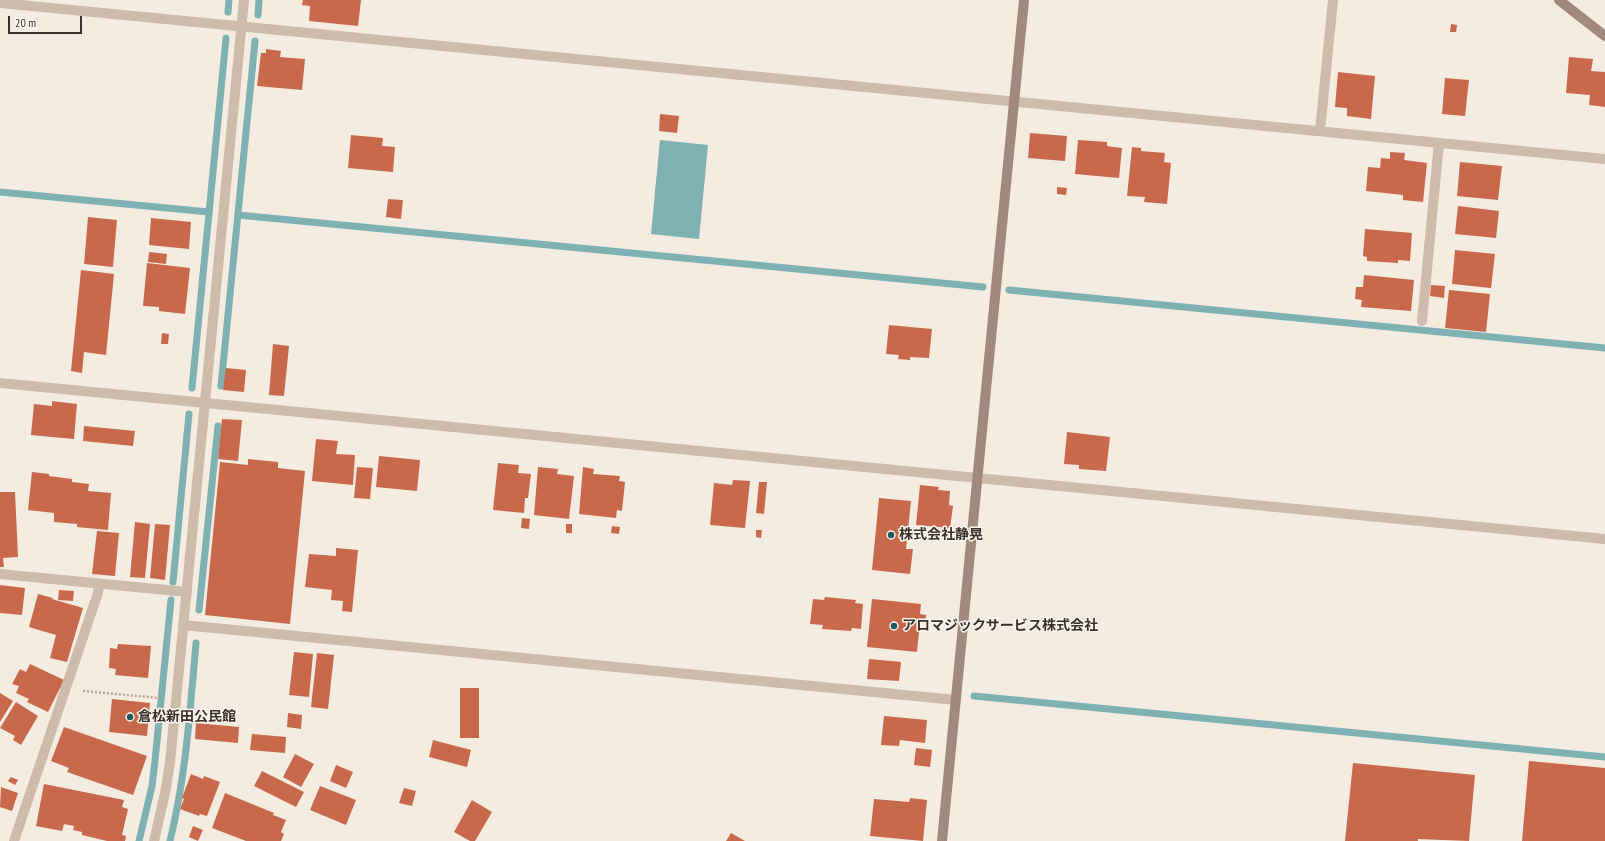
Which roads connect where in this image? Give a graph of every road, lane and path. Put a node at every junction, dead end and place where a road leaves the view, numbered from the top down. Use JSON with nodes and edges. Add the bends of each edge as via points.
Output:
{"nodes":[{"id":1,"x":244,"y":0,"type":"edge"},
{"id":2,"x":1024,"y":0,"type":"edge"},
{"id":3,"x":1333,"y":0,"type":"edge"},
{"id":4,"x":1559,"y":0,"type":"edge"},
{"id":5,"x":0,"y":3,"type":"edge"},
{"id":6,"x":242,"y":27,"type":"junction"},
{"id":7,"x":1605,"y":36,"type":"edge"},
{"id":8,"x":1014,"y":101,"type":"junction"},
{"id":9,"x":1320,"y":131,"type":"junction"},
{"id":10,"x":1439,"y":143,"type":"junction"},
{"id":11,"x":1605,"y":159,"type":"edge"},
{"id":12,"x":1422,"y":321,"type":"dead end"},
{"id":13,"x":0,"y":383,"type":"edge"},
{"id":14,"x":205,"y":402,"type":"junction"},
{"id":15,"x":977,"y":478,"type":"junction"},
{"id":16,"x":1605,"y":539,"type":"edge"},
{"id":17,"x":0,"y":574,"type":"edge"},
{"id":18,"x":99,"y":584,"type":"junction"},
{"id":19,"x":187,"y":592,"type":"junction"},
{"id":20,"x":183,"y":625,"type":"junction"},
{"id":21,"x":66,"y":686,"type":"junction"},
{"id":22,"x":160,"y":698,"type":"dead end"},
{"id":23,"x":956,"y":700,"type":"junction"},
{"id":24,"x":14,"y":841,"type":"edge"},
{"id":25,"x":154,"y":841,"type":"edge"},
{"id":26,"x":942,"y":841,"type":"edge"}],
"edges":[{"from":1,"to":6,"type":"street"},
{"from":2,"to":8,"type":"street"},
{"from":3,"to":9,"type":"street"},
{"from":4,"to":7,"type":"street"},
{"from":5,"to":6,"type":"street"},
{"from":6,"to":8,"type":"street"},
{"from":6,"to":14,"type":"street"},
{"from":8,"to":9,"type":"street"},
{"from":8,"to":15,"type":"street"},
{"from":9,"to":10,"type":"street"},
{"from":10,"to":11,"type":"street"},
{"from":10,"to":12,"type":"street"},
{"from":13,"to":14,"type":"street"},
{"from":14,"to":15,"type":"street"},
{"from":14,"to":19,"type":"street"},
{"from":15,"to":16,"type":"street"},
{"from":15,"to":23,"type":"street"},
{"from":17,"to":18,"type":"street"},
{"from":18,"to":19,"type":"street"},
{"from":18,"to":21,"type":"street"},
{"from":19,"to":20,"type":"street"},
{"from":20,"to":23,"type":"street"},
{"from":20,"to":25,"type":"street","via":[[166,788]]},
{"from":21,"to":22,"type":"path","via":[[78,690]]},
{"from":21,"to":24,"type":"street"},
{"from":23,"to":26,"type":"street"}]}
